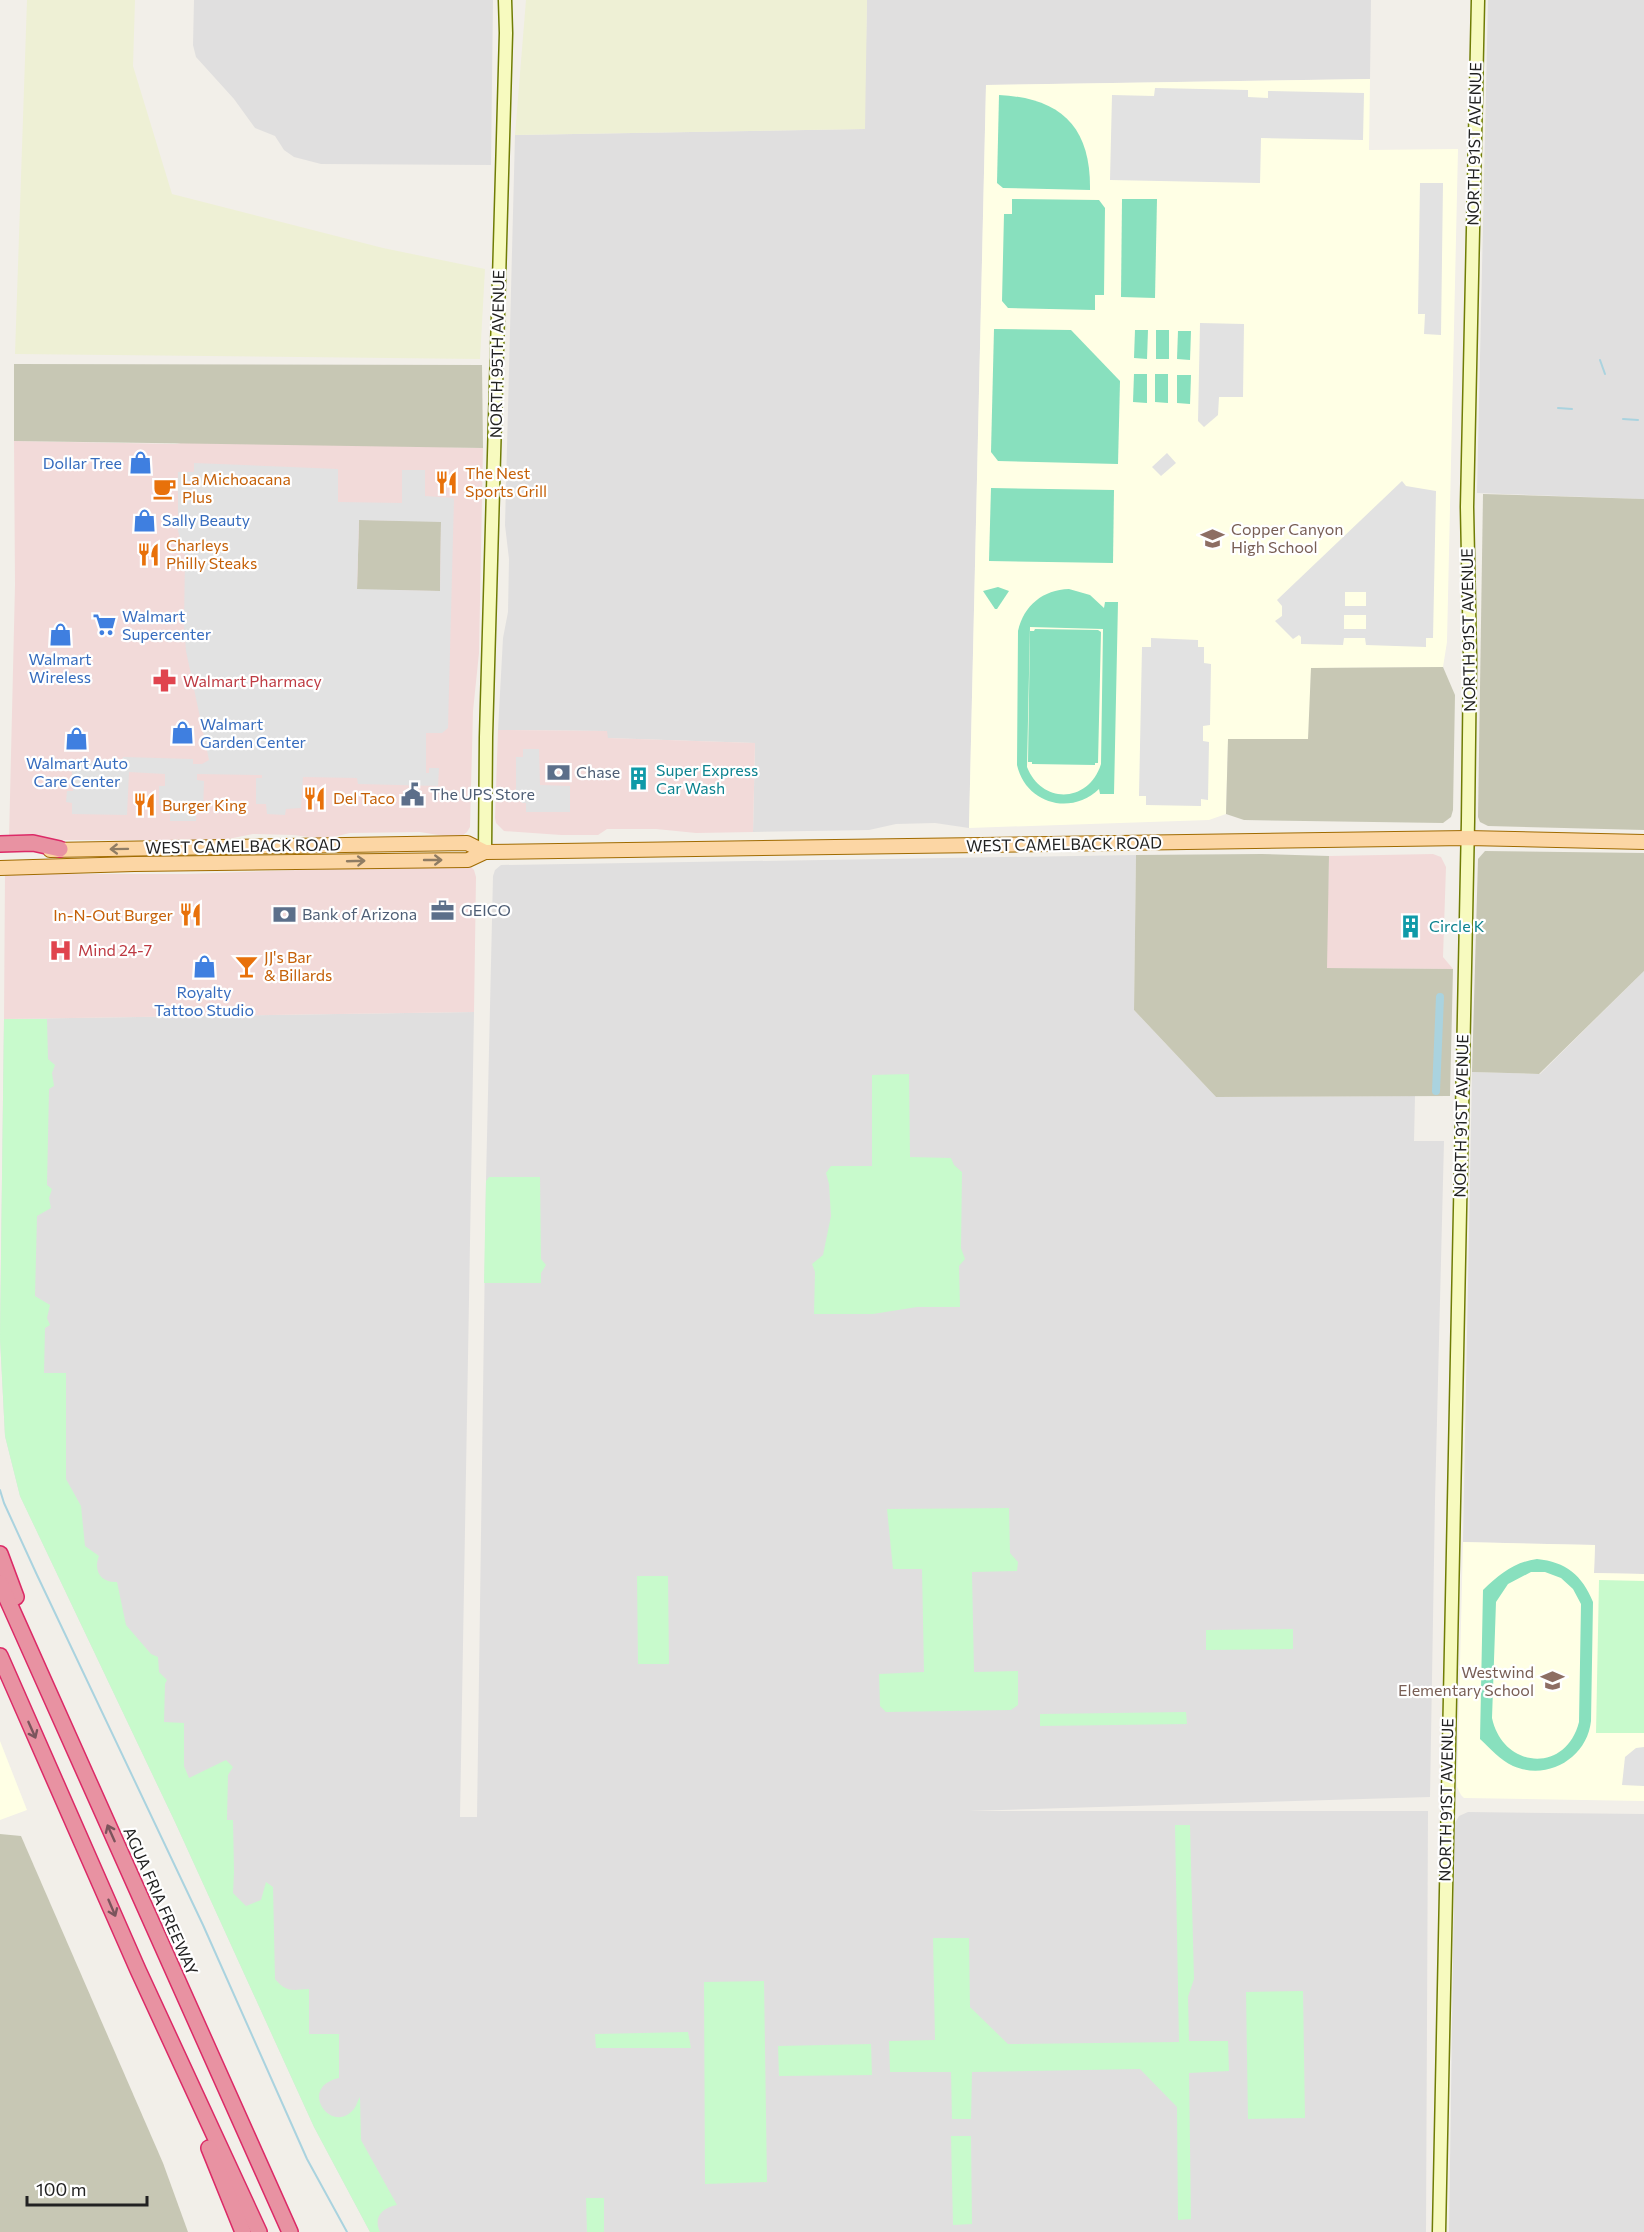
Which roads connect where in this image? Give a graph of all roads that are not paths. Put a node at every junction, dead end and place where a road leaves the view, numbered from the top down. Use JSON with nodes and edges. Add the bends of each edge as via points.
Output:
{"nodes":[{"id":1,"x":505,"y":0,"type":"edge"},
{"id":2,"x":1478,"y":0,"type":"edge"},
{"id":3,"x":1467,"y":838,"type":"junction"},
{"id":4,"x":1644,"y":842,"type":"edge"},
{"id":5,"x":0,"y":844,"type":"edge"},
{"id":6,"x":240,"y":847,"type":"junction"},
{"id":7,"x":60,"y":849,"type":"junction"},
{"id":8,"x":0,"y":850,"type":"edge"},
{"id":9,"x":485,"y":852,"type":"junction"},
{"id":10,"x":316,"y":862,"type":"junction"},
{"id":11,"x":119,"y":865,"type":"junction"},
{"id":12,"x":0,"y":868,"type":"edge"},
{"id":13,"x":0,"y":1554,"type":"edge"},
{"id":14,"x":0,"y":1583,"type":"edge"},
{"id":15,"x":0,"y":1656,"type":"edge"},
{"id":16,"x":4,"y":1671,"type":"edge"},
{"id":17,"x":39,"y":1671,"type":"junction"},
{"id":18,"x":169,"y":1963,"type":"junction"},
{"id":19,"x":138,"y":1970,"type":"junction"},
{"id":20,"x":243,"y":2232,"type":"edge"},
{"id":21,"x":260,"y":2232,"type":"edge"},
{"id":22,"x":290,"y":2232,"type":"edge"},
{"id":23,"x":300,"y":2232,"type":"edge"},
{"id":24,"x":1439,"y":2232,"type":"edge"}],
"edges":[{"from":1,"to":9,"type":"main road","name":"NORTH 95TH AVENUE"},
{"from":2,"to":3,"type":"main road","name":"NORTH 91ST AVENUE","via":[[1467,496]]},
{"from":3,"to":4,"type":"main road","name":"WEST CAMELBACK ROAD"},
{"from":3,"to":9,"type":"main road","name":"WEST CAMELBACK ROAD"},
{"from":3,"to":24,"type":"main road","name":"NORTH 91ST AVENUE"},
{"from":5,"to":7,"type":"highway","via":[[33,843]]},
{"from":6,"to":7,"type":"main road","name":"WEST CAMELBACK ROAD","one_way":true},
{"from":6,"to":9,"type":"main road","name":"WEST CAMELBACK ROAD","via":[[467,843]]},
{"from":6,"to":10,"type":"main road","via":[[251,855],[294,856]]},
{"from":6,"to":11,"type":"main road","via":[[222,856],[152,857]]},
{"from":7,"to":8,"type":"main road","name":"WEST CAMELBACK ROAD"},
{"from":10,"to":9,"type":"main road","name":"WEST CAMELBACK ROAD","one_way":true,"via":[[468,860]]},
{"from":10,"to":11,"type":"main road","name":"WEST CAMELBACK ROAD"},
{"from":11,"to":12,"type":"main road","name":"WEST CAMELBACK ROAD"},
{"from":13,"to":17,"type":"highway","via":[[30,1633]]},
{"from":14,"to":17,"type":"highway","name":"AGUA FRIA FREEWAY"},
{"from":15,"to":16,"type":"highway"},
{"from":16,"to":19,"type":"highway","one_way":true},
{"from":18,"to":17,"type":"highway","name":"AGUA FRIA FREEWAY","one_way":true},
{"from":18,"to":22,"type":"highway","name":"AGUA FRIA FREEWAY"},
{"from":18,"to":23,"type":"highway","via":[[196,2008]]},
{"from":19,"to":20,"type":"highway","via":[[152,2023],[217,2164]]},
{"from":19,"to":21,"type":"highway"}]}
